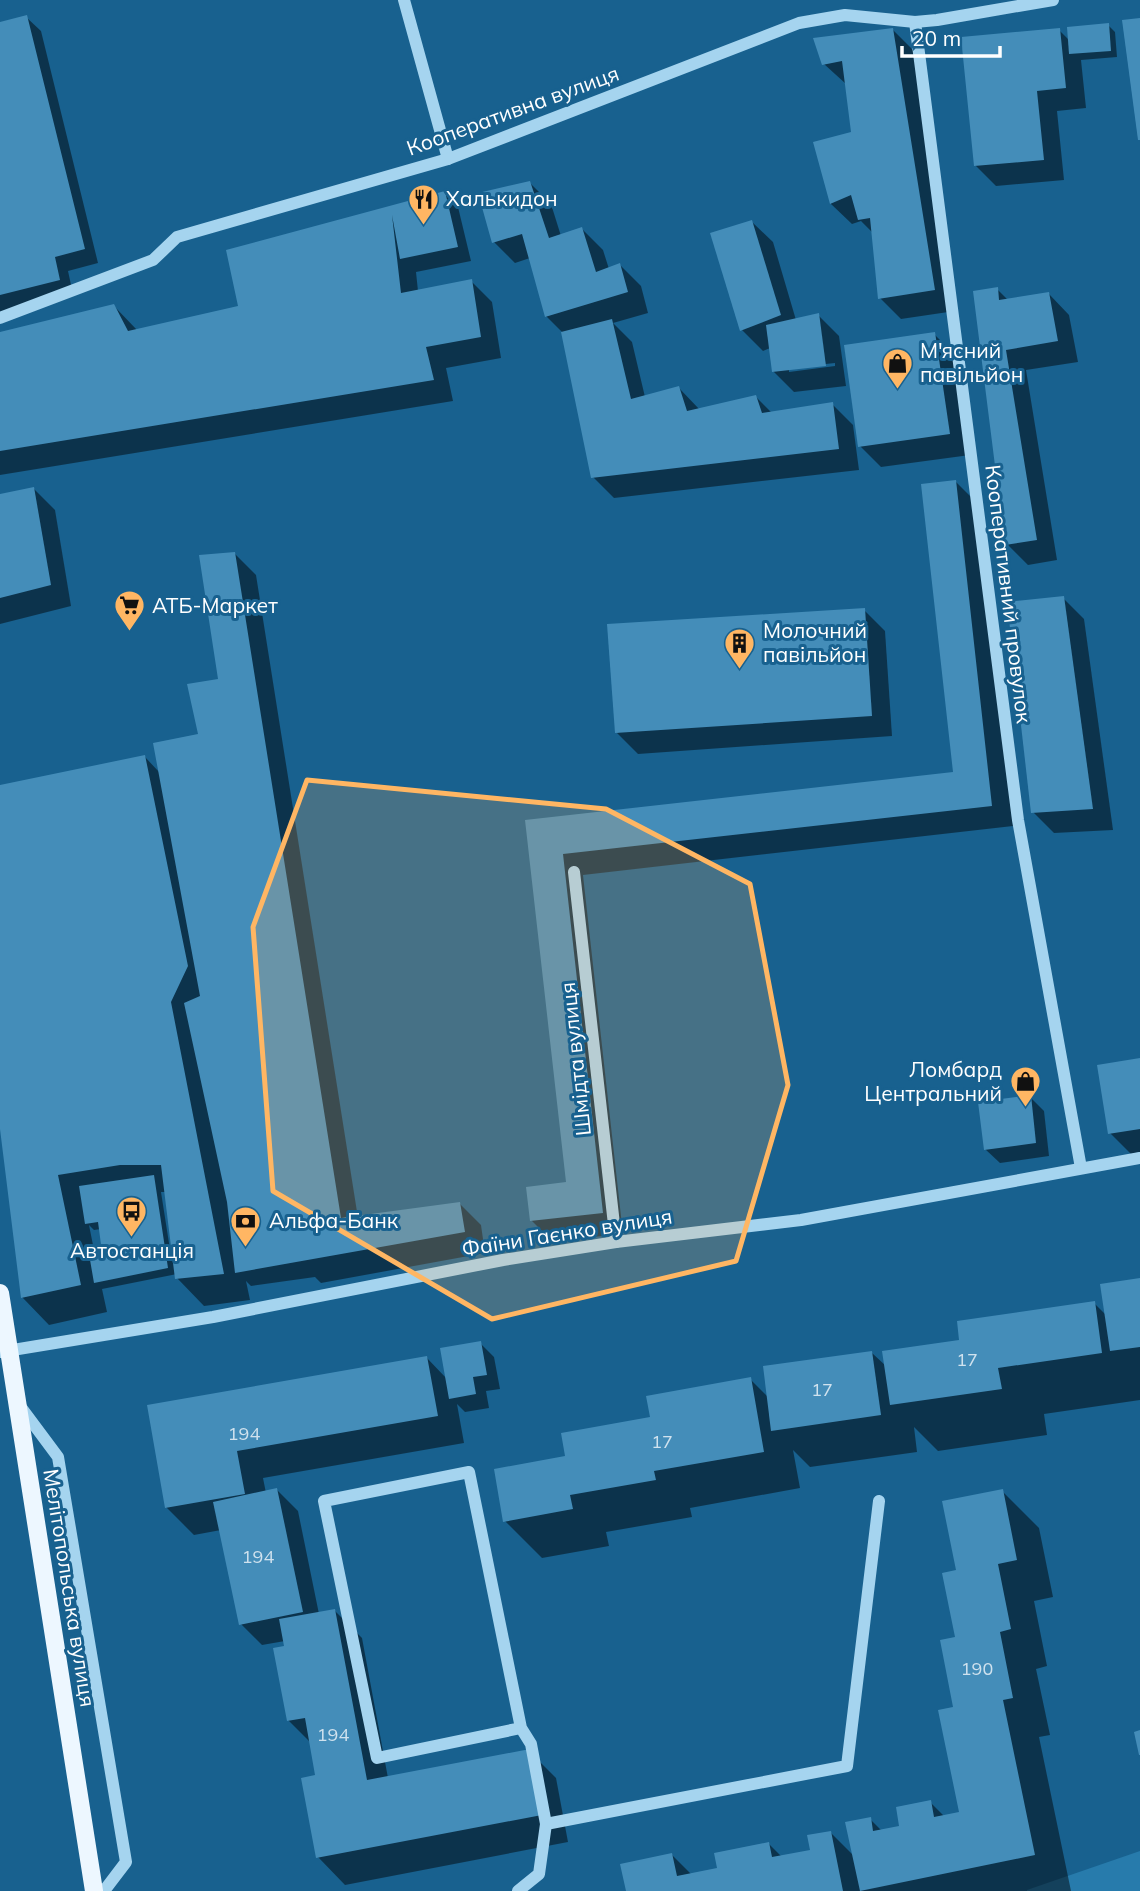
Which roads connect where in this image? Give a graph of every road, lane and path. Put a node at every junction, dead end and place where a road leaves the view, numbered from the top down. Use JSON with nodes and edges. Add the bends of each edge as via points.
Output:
{"nodes":[{"id":1,"x":404,"y":0,"type":"edge"},
{"id":2,"x":1053,"y":0,"type":"edge"},
{"id":3,"x":915,"y":22,"type":"junction"},
{"id":4,"x":448,"y":159,"type":"junction"},
{"id":5,"x":0,"y":318,"type":"edge"},
{"id":6,"x":574,"y":872,"type":"dead end"},
{"id":7,"x":1140,"y":1158,"type":"edge"},
{"id":8,"x":1081,"y":1168,"type":"junction"},
{"id":9,"x":616,"y":1242,"type":"junction"},
{"id":10,"x":0,"y":1293,"type":"edge"},
{"id":11,"x":4,"y":1351,"type":"edge"},
{"id":12,"x":17,"y":1403,"type":"junction"},
{"id":13,"x":879,"y":1501,"type":"dead end"},
{"id":14,"x":521,"y":1728,"type":"junction"},
{"id":15,"x":546,"y":1824,"type":"junction"},
{"id":16,"x":94,"y":1891,"type":"edge"},
{"id":17,"x":104,"y":1891,"type":"edge"},
{"id":18,"x":518,"y":1891,"type":"edge"}],
"edges":[{"from":1,"to":4,"type":"street"},
{"from":2,"to":3,"type":"street","name":"Кооперативна вулиця"},
{"from":3,"to":4,"type":"street","name":"Кооперативна вулиця","via":[[845,15],[799,23]]},
{"from":3,"to":8,"type":"street","name":"Кооперативний провулок","via":[[1018,820]]},
{"from":4,"to":5,"type":"street","name":"Кооперативна вулиця","via":[[177,237],[153,260]]},
{"from":6,"to":9,"type":"street","name":"Шмідта вулиця"},
{"from":7,"to":8,"type":"street","name":"Фаїни Гаєнко вулиця"},
{"from":8,"to":9,"type":"street","name":"Фаїни Гаєнко вулиця","via":[[801,1220]]},
{"from":9,"to":11,"type":"street","name":"Фаїни Гаєнко вулиця"},
{"from":10,"to":11,"type":"main road","name":"Мелітопольська вулиця"},
{"from":11,"to":12,"type":"main road","name":"Мелітопольська вулиця"},
{"from":12,"to":16,"type":"main road","name":"Мелітопольська вулиця"},
{"from":12,"to":17,"type":"street","via":[[58,1457],[127,1862]]},
{"from":13,"to":15,"type":"street","via":[[847,1766]]},
{"from":14,"to":14,"type":"street","via":[[469,1472],[324,1501],[377,1758]]},
{"from":14,"to":15,"type":"street","via":[[531,1744]]},
{"from":15,"to":18,"type":"street","via":[[539,1874]]}]}
